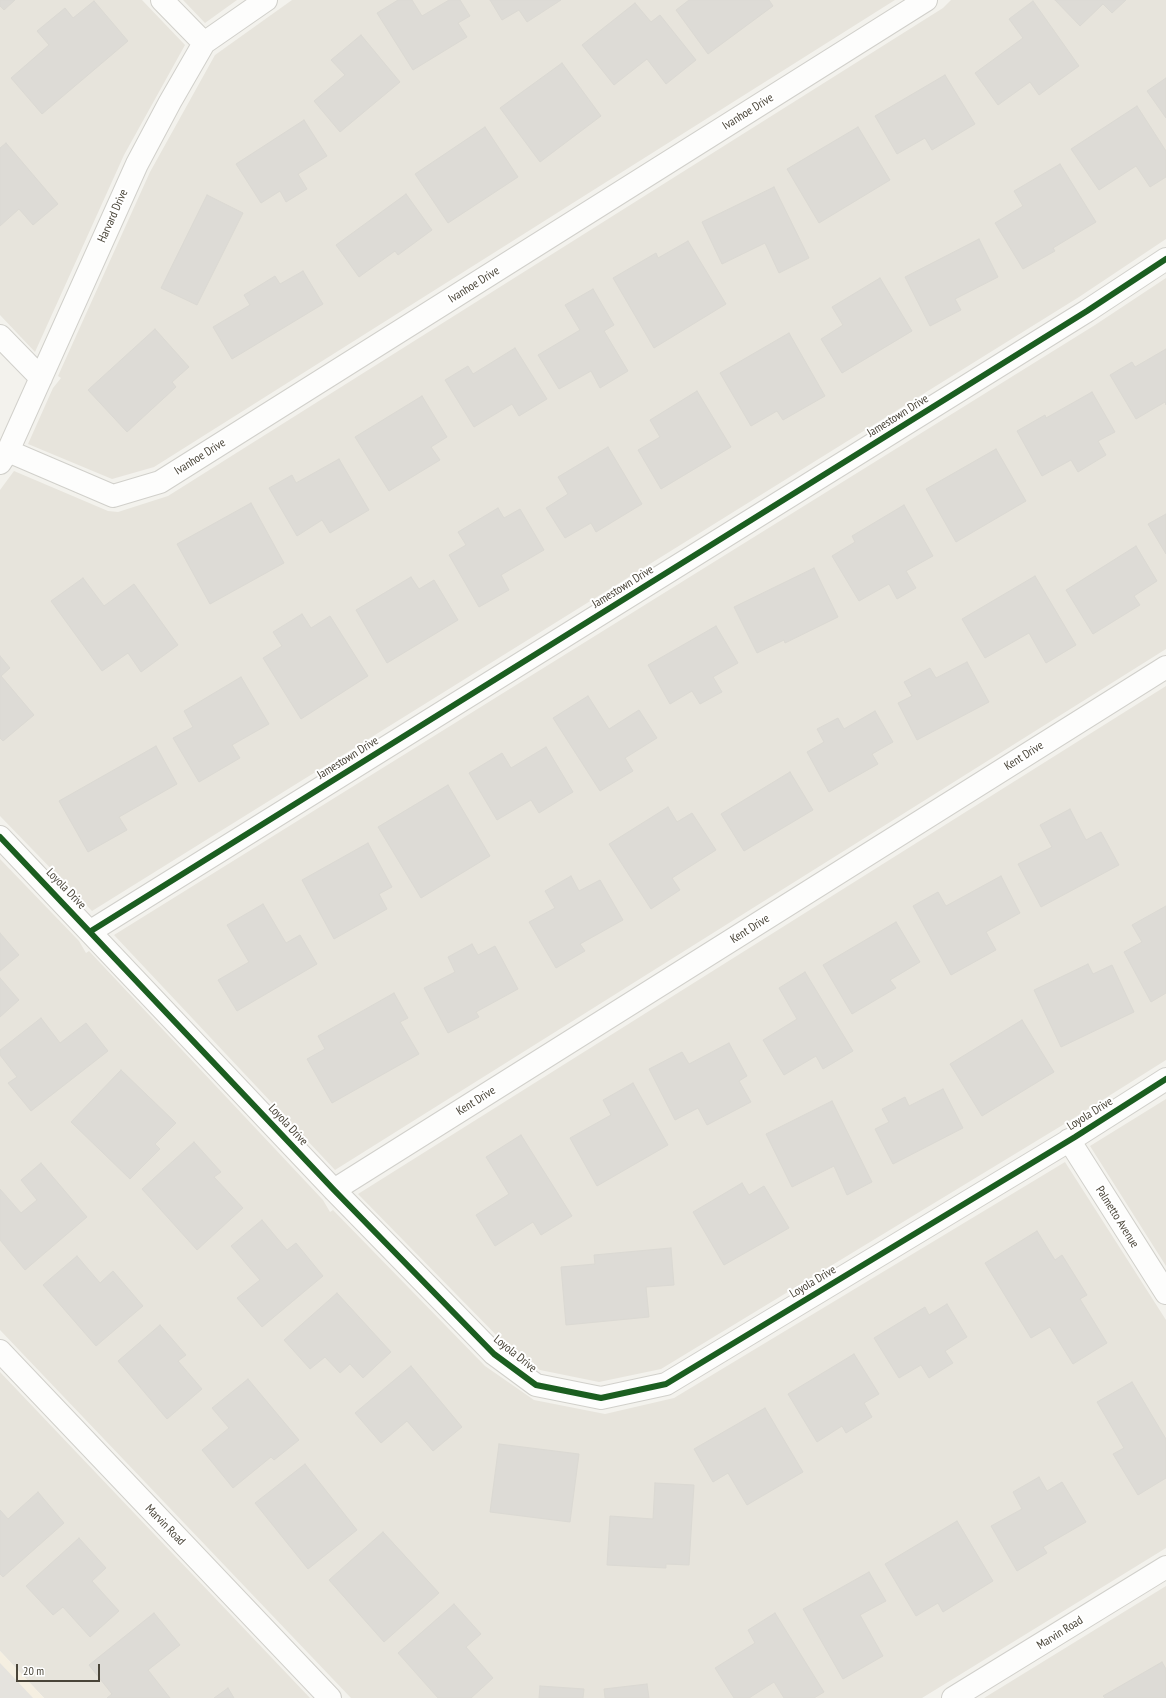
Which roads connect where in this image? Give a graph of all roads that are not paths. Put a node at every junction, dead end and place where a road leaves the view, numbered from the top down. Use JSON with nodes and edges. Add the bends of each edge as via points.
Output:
{"nodes":[{"id":1,"x":162,"y":0,"type":"edge"},
{"id":2,"x":266,"y":0,"type":"edge"},
{"id":3,"x":926,"y":0,"type":"edge"},
{"id":4,"x":204,"y":43,"type":"junction"},
{"id":5,"x":1166,"y":259,"type":"edge"},
{"id":6,"x":0,"y":336,"type":"edge"},
{"id":7,"x":41,"y":378,"type":"junction"},
{"id":8,"x":4,"y":457,"type":"edge"},
{"id":9,"x":1166,"y":667,"type":"edge"},
{"id":10,"x":0,"y":837,"type":"edge"},
{"id":11,"x":91,"y":931,"type":"junction"},
{"id":12,"x":1166,"y":1079,"type":"edge"},
{"id":13,"x":1069,"y":1140,"type":"junction"},
{"id":14,"x":334,"y":1190,"type":"junction"},
{"id":15,"x":1166,"y":1293,"type":"edge"},
{"id":16,"x":0,"y":1351,"type":"edge"},
{"id":17,"x":1166,"y":1567,"type":"edge"},
{"id":18,"x":330,"y":1698,"type":"edge"},
{"id":19,"x":953,"y":1698,"type":"edge"}],
"edges":[{"from":1,"to":4,"type":"street"},
{"from":2,"to":4,"type":"street","name":"Harvard Drive"},
{"from":3,"to":8,"type":"street","name":"Ivanhoe Drive","via":[[160,482],[113,496]]},
{"from":4,"to":7,"type":"street","name":"Harvard Drive","via":[[137,164]]},
{"from":5,"to":11,"type":"street","name":"Jamestown Drive","via":[[1087,311]]},
{"from":6,"to":7,"type":"street"},
{"from":7,"to":8,"type":"street","name":"Harvard Drive"},
{"from":9,"to":14,"type":"street","name":"Kent Drive"},
{"from":10,"to":11,"type":"street","name":"Loyola Drive"},
{"from":11,"to":14,"type":"street","name":"Loyola Drive"},
{"from":12,"to":13,"type":"street","name":"Loyola Drive"},
{"from":13,"to":14,"type":"street","name":"Loyola Drive","via":[[666,1384],[601,1398],[536,1385],[494,1354]]},
{"from":13,"to":15,"type":"street","name":"Palmetto Avenue"},
{"from":16,"to":18,"type":"street","name":"Marvin Road"},
{"from":17,"to":19,"type":"street","name":"Marvin Road"}]}
